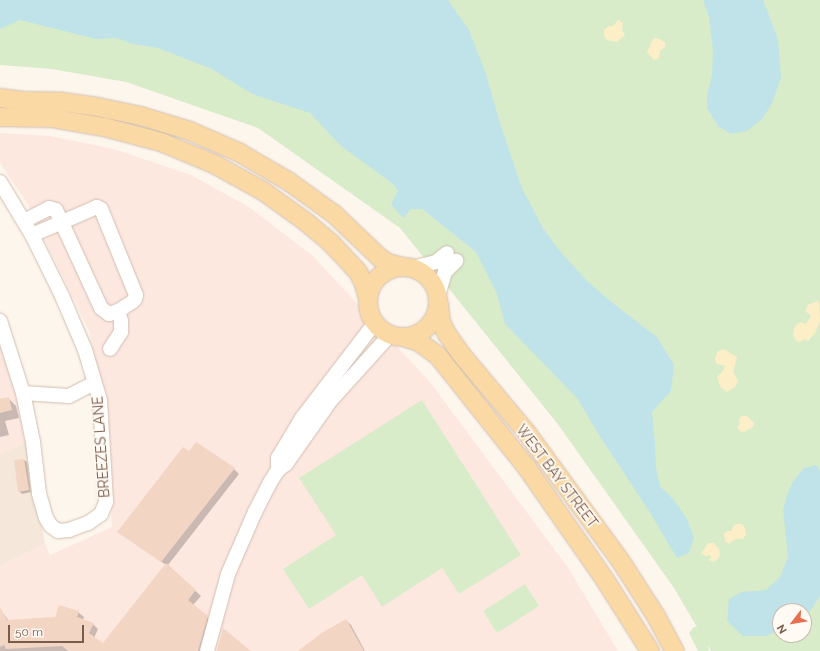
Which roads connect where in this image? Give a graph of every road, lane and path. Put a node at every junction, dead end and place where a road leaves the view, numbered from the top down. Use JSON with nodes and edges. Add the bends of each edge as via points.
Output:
{"nodes":[{"id":1,"x":0,"y":98,"type":"edge"},
{"id":2,"x":0,"y":116,"type":"edge"},
{"id":3,"x":0,"y":182,"type":"edge"},
{"id":4,"x":24,"y":221,"type":"junction"},
{"id":5,"x":62,"y":222,"type":"junction"},
{"id":6,"x":32,"y":234,"type":"junction"},
{"id":7,"x":408,"y":268,"type":"junction"},
{"id":8,"x":368,"y":299,"type":"junction"},
{"id":9,"x":438,"y":300,"type":"junction"},
{"id":10,"x":118,"y":311,"type":"junction"},
{"id":11,"x":0,"y":322,"type":"edge"},
{"id":12,"x":375,"y":323,"type":"junction"},
{"id":13,"x":398,"y":336,"type":"junction"},
{"id":14,"x":110,"y":349,"type":"dead end"},
{"id":15,"x":95,"y":383,"type":"junction"},
{"id":16,"x":23,"y":393,"type":"junction"},
{"id":17,"x":278,"y":470,"type":"junction"},
{"id":18,"x":207,"y":651,"type":"edge"},
{"id":19,"x":650,"y":651,"type":"edge"},
{"id":20,"x":675,"y":651,"type":"edge"}],
"edges":[{"from":1,"to":7,"type":"main road","via":[[93,106],[141,116],[190,131],[240,153],[288,180],[334,214],[379,257],[388,263]]},
{"from":2,"to":8,"type":"main road","via":[[51,118],[104,127],[161,142],[214,164],[263,191],[331,243],[358,272]]},
{"from":3,"to":4,"type":"street","name":"BREEZES LANE"},
{"from":4,"to":5,"type":"street","via":[[49,208],[56,210]]},
{"from":4,"to":6,"type":"street","name":"BREEZES LANE"},
{"from":5,"to":6,"type":"street"},
{"from":5,"to":10,"type":"street","via":[[101,308],[109,314]]},
{"from":5,"to":10,"type":"street","via":[[97,207],[101,209],[136,295],[136,299]]},
{"from":6,"to":15,"type":"street","name":"BREEZES LANE","via":[[77,329]]},
{"from":7,"to":8,"type":"main road","via":[[389,270],[378,278]]},
{"from":7,"to":9,"type":"main road","via":[[426,276],[434,285]]},
{"from":7,"to":9,"type":"street","via":[[451,257]]},
{"from":8,"to":12,"type":"main road","via":[[369,312]]},
{"from":9,"to":13,"type":"main road","via":[[434,320],[427,329],[417,335]]},
{"from":9,"to":20,"type":"main road","name":"WEST BAY STREET","via":[[441,322],[447,334],[527,433],[620,560]]},
{"from":10,"to":14,"type":"street","via":[[121,332]]},
{"from":11,"to":16,"type":"street","name":"BREEZES LANE"},
{"from":12,"to":13,"type":"main road"},
{"from":12,"to":17,"type":"street","via":[[302,418],[278,458]]},
{"from":13,"to":17,"type":"street","via":[[335,395],[286,464]]},
{"from":13,"to":19,"type":"main road","name":"WEST BAY STREET","via":[[419,342],[438,356],[527,468],[605,580]]},
{"from":15,"to":16,"type":"street","via":[[69,396]]},
{"from":15,"to":16,"type":"street","name":"BREEZES LANE","via":[[100,400],[106,506],[96,519],[64,531],[58,531],[51,526],[40,503],[33,442]]},
{"from":17,"to":18,"type":"street","via":[[255,512],[228,574]]}]}
